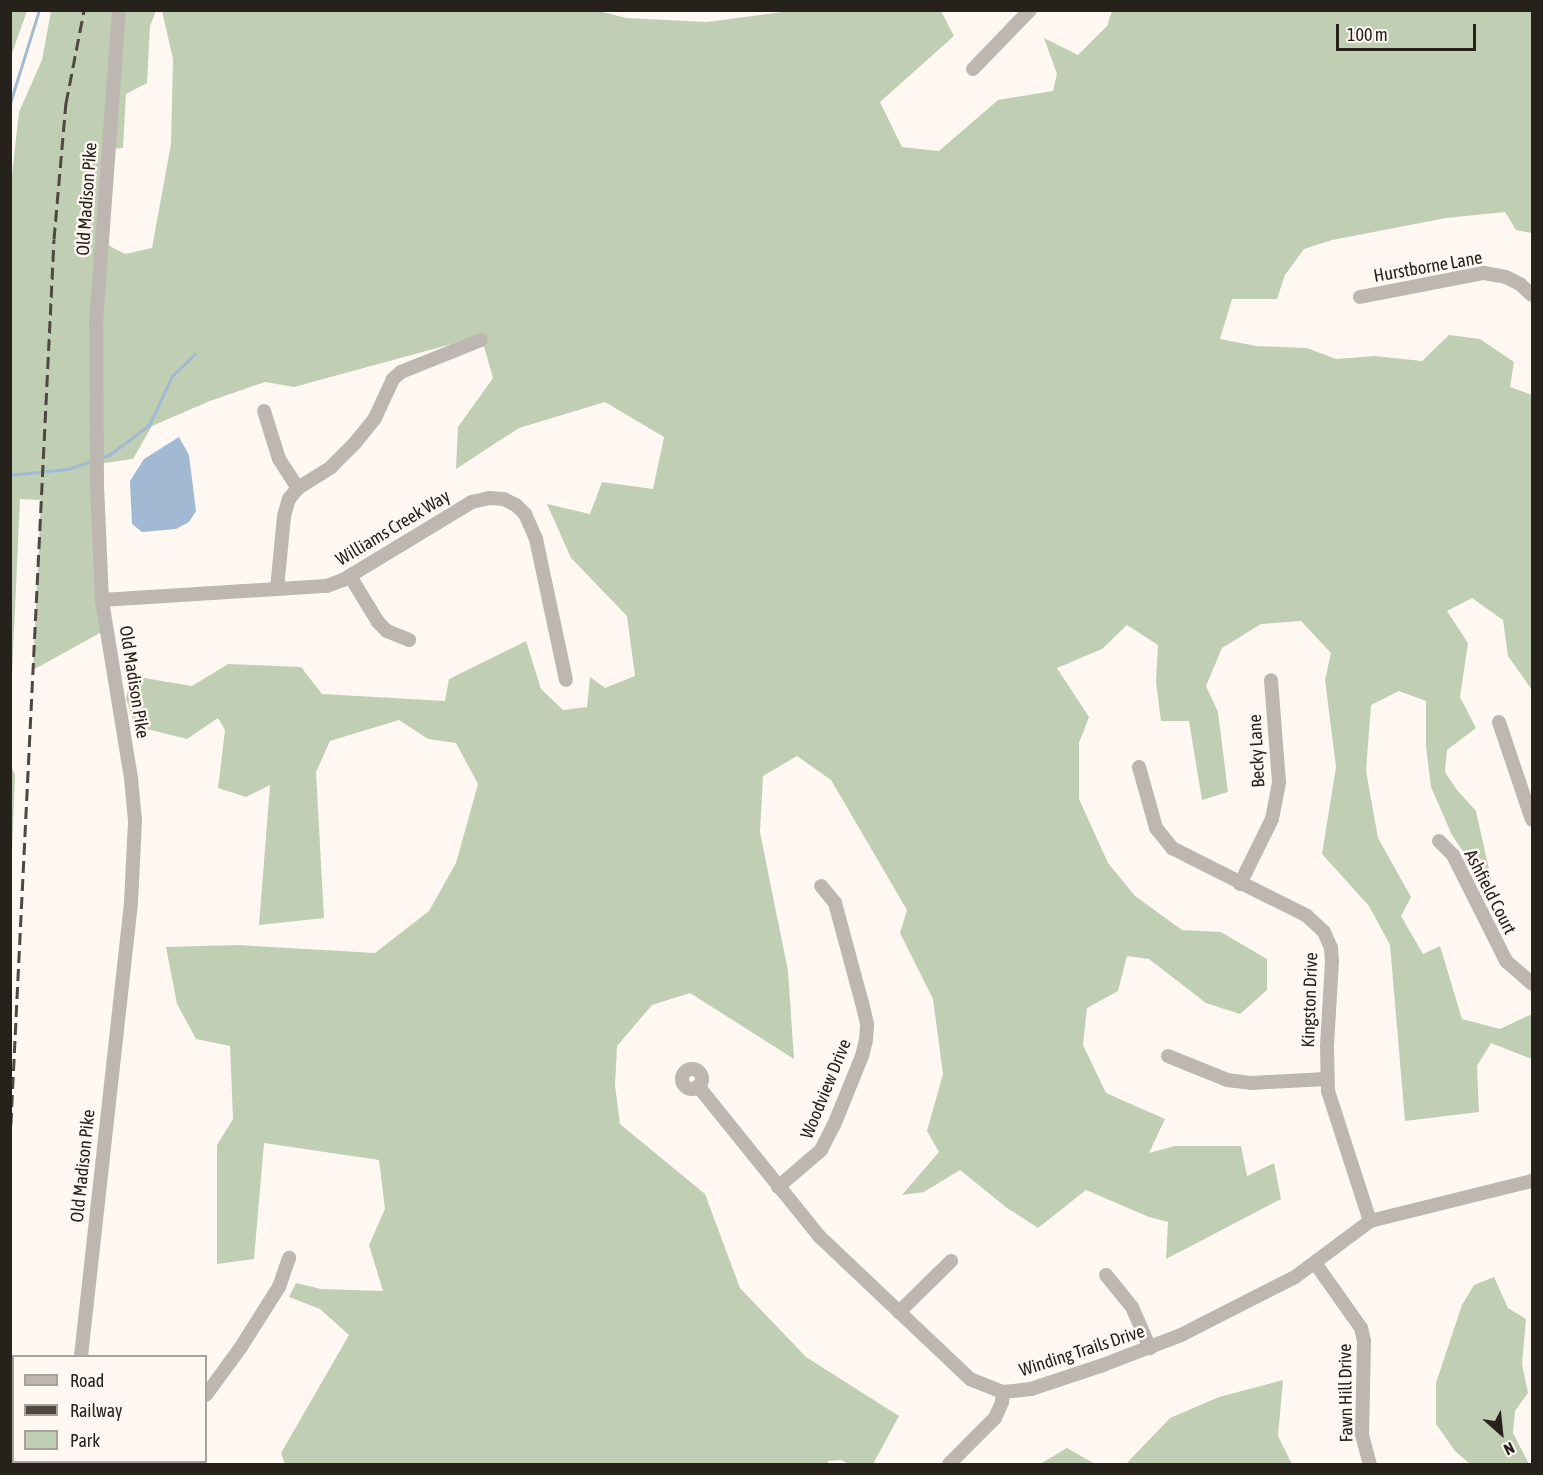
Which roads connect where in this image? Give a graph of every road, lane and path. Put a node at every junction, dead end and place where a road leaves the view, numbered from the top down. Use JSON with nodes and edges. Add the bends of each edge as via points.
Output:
{"nodes":[{"id":1,"x":119,"y":10,"type":"edge"},
{"id":2,"x":1030,"y":10,"type":"edge"},
{"id":3,"x":973,"y":69,"type":"dead end"},
{"id":4,"x":1533,"y":295,"type":"edge"},
{"id":5,"x":1360,"y":297,"type":"dead end"},
{"id":6,"x":481,"y":339,"type":"dead end"},
{"id":7,"x":264,"y":411,"type":"dead end"},
{"id":8,"x":298,"y":488,"type":"junction"},
{"id":9,"x":350,"y":576,"type":"junction"},
{"id":10,"x":278,"y":589,"type":"junction"},
{"id":11,"x":102,"y":600,"type":"junction"},
{"id":12,"x":409,"y":640,"type":"dead end"},
{"id":13,"x":566,"y":680,"type":"dead end"},
{"id":14,"x":1271,"y":680,"type":"dead end"},
{"id":15,"x":1499,"y":722,"type":"dead end"},
{"id":16,"x":1139,"y":767,"type":"dead end"},
{"id":17,"x":1533,"y":820,"type":"edge"},
{"id":18,"x":1439,"y":841,"type":"dead end"},
{"id":19,"x":1240,"y":884,"type":"junction"},
{"id":20,"x":821,"y":886,"type":"dead end"},
{"id":21,"x":1533,"y":984,"type":"edge"},
{"id":22,"x":1168,"y":1056,"type":"dead end"},
{"id":23,"x":1326,"y":1080,"type":"junction"},
{"id":24,"x":698,"y":1086,"type":"dead end"},
{"id":25,"x":1533,"y":1181,"type":"edge"},
{"id":26,"x":778,"y":1187,"type":"junction"},
{"id":27,"x":1370,"y":1221,"type":"junction"},
{"id":28,"x":289,"y":1258,"type":"dead end"},
{"id":29,"x":951,"y":1260,"type":"dead end"},
{"id":30,"x":1315,"y":1263,"type":"junction"},
{"id":31,"x":1106,"y":1275,"type":"dead end"},
{"id":32,"x":899,"y":1312,"type":"junction"},
{"id":33,"x":1150,"y":1348,"type":"junction"},
{"id":34,"x":81,"y":1355,"type":"edge"},
{"id":35,"x":1003,"y":1392,"type":"junction"},
{"id":36,"x":207,"y":1394,"type":"edge"},
{"id":37,"x":949,"y":1464,"type":"edge"},
{"id":38,"x":1370,"y":1464,"type":"edge"}],
"edges":[{"from":1,"to":11,"type":"street","name":"Old Madison Pike","via":[[96,323]]},
{"from":2,"to":3,"type":"street"},
{"from":4,"to":5,"type":"street","name":"Hurstborne Lane","via":[[1506,277],[1484,273]]},
{"from":6,"to":8,"type":"street","via":[[401,372],[393,379],[375,418],[356,443],[331,467]]},
{"from":7,"to":8,"type":"street","via":[[279,459]]},
{"from":8,"to":10,"type":"street","via":[[289,499],[284,516]]},
{"from":9,"to":10,"type":"street","name":"Williams Creek Way","via":[[327,586]]},
{"from":9,"to":12,"type":"street","via":[[378,622],[387,631]]},
{"from":9,"to":13,"type":"street","name":"Williams Creek Way","via":[[472,502],[496,499],[516,505],[525,514],[536,539]]},
{"from":10,"to":11,"type":"street","name":"Williams Creek Way"},
{"from":11,"to":34,"type":"street","name":"Old Madison Pike","via":[[135,821],[131,903]]},
{"from":14,"to":19,"type":"street","name":"Becky Lane","via":[[1279,782],[1275,808]]},
{"from":15,"to":17,"type":"street"},
{"from":16,"to":19,"type":"street","name":"Kingston Drive","via":[[1154,823],[1166,842],[1180,855]]},
{"from":18,"to":21,"type":"street","name":"Ashfield Court","via":[[1452,855],[1506,961]]},
{"from":19,"to":23,"type":"street","name":"Kingston Drive","via":[[1307,916],[1324,932],[1332,961]]},
{"from":20,"to":26,"type":"street","name":"Woodview Drive","via":[[835,903],[867,1024],[866,1040],[821,1150]]},
{"from":22,"to":23,"type":"street","via":[[1227,1080]]},
{"from":23,"to":27,"type":"street","name":"Kingston Drive","via":[[1336,1124]]},
{"from":24,"to":26,"type":"street","name":"Winding Trails Drive"},
{"from":25,"to":27,"type":"street","name":"Winding Trails Drive"},
{"from":26,"to":32,"type":"street","name":"Winding Trails Drive","via":[[820,1237]]},
{"from":27,"to":30,"type":"street","name":"Winding Trails Drive"},
{"from":28,"to":36,"type":"street","via":[[279,1287]]},
{"from":29,"to":32,"type":"street"},
{"from":30,"to":33,"type":"street","name":"Winding Trails Drive","via":[[1269,1293]]},
{"from":30,"to":38,"type":"street","name":"Fawn Hill Drive","via":[[1360,1328],[1364,1350],[1362,1435]]},
{"from":31,"to":33,"type":"street","via":[[1132,1307]]},
{"from":32,"to":35,"type":"street","name":"Winding Trails Drive","via":[[970,1379]]},
{"from":33,"to":35,"type":"street","name":"Winding Trails Drive","via":[[1031,1389]]},
{"from":35,"to":37,"type":"street","via":[[995,1418]]}]}
